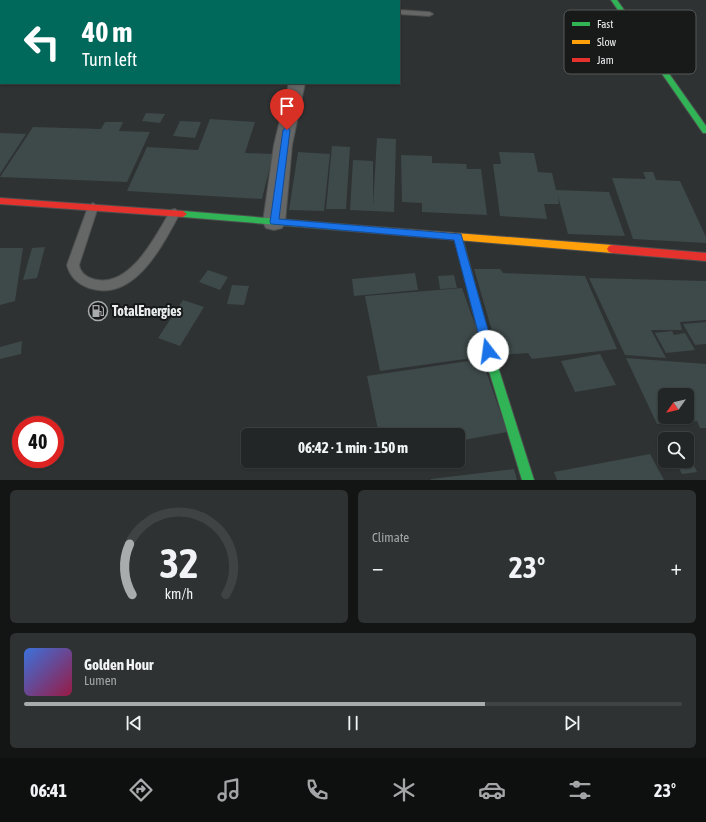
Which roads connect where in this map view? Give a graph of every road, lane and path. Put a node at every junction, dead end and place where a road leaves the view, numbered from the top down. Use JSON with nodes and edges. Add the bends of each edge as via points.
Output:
{"nodes":[{"id":1,"x":614,"y":0,"type":"edge"},
{"id":2,"x":621,"y":10,"type":"edge"},
{"id":3,"x":400,"y":12,"type":"edge"},
{"id":4,"x":429,"y":14,"type":"dead end"},
{"id":5,"x":666,"y":74,"type":"edge"},
{"id":6,"x":297,"y":84,"type":"edge"},
{"id":7,"x":706,"y":131,"type":"edge"},
{"id":8,"x":0,"y":201,"type":"edge"},
{"id":9,"x":93,"y":207,"type":"junction"},
{"id":10,"x":175,"y":213,"type":"junction"},
{"id":11,"x":274,"y":222,"type":"junction"},
{"id":12,"x":458,"y":237,"type":"junction"},
{"id":13,"x":706,"y":257,"type":"edge"},
{"id":14,"x":528,"y":480,"type":"edge"}],
"edges":[{"from":1,"to":2,"type":"main road"},
{"from":3,"to":4,"type":"lane"},
{"from":5,"to":7,"type":"main road"},
{"from":6,"to":11,"type":"street","via":[[283,145]]},
{"from":8,"to":9,"type":"main road"},
{"from":9,"to":10,"type":"main road"},
{"from":9,"to":10,"type":"lane","via":[[73,264],[76,274],[88,283],[100,285],[116,283],[131,275],[143,263]]},
{"from":10,"to":11,"type":"main road"},
{"from":11,"to":12,"type":"main road"},
{"from":12,"to":13,"type":"main road"},
{"from":12,"to":14,"type":"main road","via":[[488,351]]}]}
